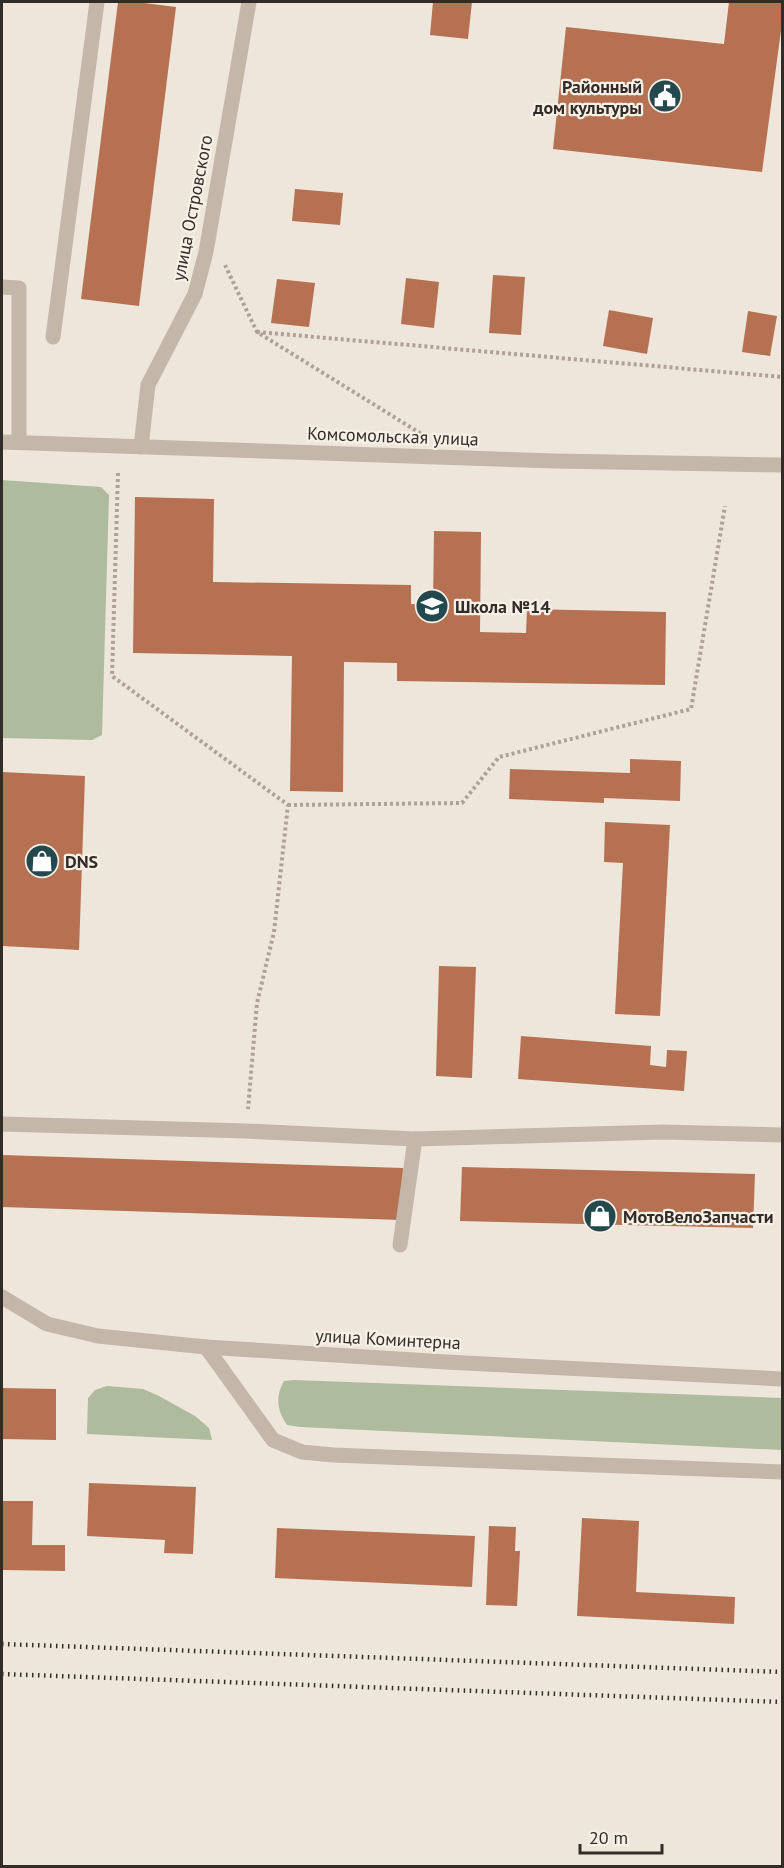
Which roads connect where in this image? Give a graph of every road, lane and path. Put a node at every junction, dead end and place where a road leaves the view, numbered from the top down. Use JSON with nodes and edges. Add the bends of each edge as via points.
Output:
{"nodes":[{"id":1,"x":97,"y":2,"type":"edge"},
{"id":2,"x":249,"y":2,"type":"edge"},
{"id":3,"x":210,"y":232,"type":"junction"},
{"id":4,"x":2,"y":287,"type":"edge"},
{"id":5,"x":257,"y":332,"type":"junction"},
{"id":6,"x":53,"y":337,"type":"dead end"},
{"id":7,"x":783,"y":377,"type":"edge"},
{"id":8,"x":429,"y":439,"type":"dead end"},
{"id":9,"x":2,"y":442,"type":"edge"},
{"id":10,"x":19,"y":442,"type":"junction"},
{"id":11,"x":141,"y":447,"type":"junction"},
{"id":12,"x":783,"y":465,"type":"edge"},
{"id":13,"x":118,"y":473,"type":"dead end"},
{"id":14,"x":725,"y":506,"type":"dead end"},
{"id":15,"x":288,"y":805,"type":"junction"},
{"id":16,"x":2,"y":1124,"type":"edge"},
{"id":17,"x":246,"y":1131,"type":"junction"},
{"id":18,"x":783,"y":1135,"type":"edge"},
{"id":19,"x":415,"y":1139,"type":"junction"},
{"id":20,"x":400,"y":1245,"type":"dead end"},
{"id":21,"x":2,"y":1297,"type":"edge"},
{"id":22,"x":206,"y":1347,"type":"junction"},
{"id":23,"x":783,"y":1379,"type":"edge"},
{"id":24,"x":783,"y":1472,"type":"edge"}],
"edges":[{"from":1,"to":6,"type":"street"},
{"from":2,"to":3,"type":"street","name":"улица Островского"},
{"from":3,"to":5,"type":"path"},
{"from":3,"to":11,"type":"street","name":"улица Островского","via":[[195,294],[148,385]]},
{"from":4,"to":10,"type":"street","via":[[19,288]]},
{"from":5,"to":7,"type":"path"},
{"from":5,"to":8,"type":"path"},
{"from":9,"to":10,"type":"street","name":"Комсомольская улица"},
{"from":10,"to":11,"type":"street","name":"Комсомольская улица"},
{"from":11,"to":12,"type":"street","name":"Комсомольская улица"},
{"from":13,"to":15,"type":"path","via":[[112,676]]},
{"from":14,"to":15,"type":"path","via":[[691,709],[499,757],[462,803]]},
{"from":15,"to":17,"type":"path","via":[[274,932],[257,1004]]},
{"from":16,"to":17,"type":"street"},
{"from":17,"to":19,"type":"street"},
{"from":18,"to":19,"type":"street","via":[[663,1132]]},
{"from":19,"to":20,"type":"street"},
{"from":21,"to":22,"type":"street","name":"улица Коминтерна","via":[[47,1324],[98,1336]]},
{"from":22,"to":23,"type":"street","name":"улица Коминтерна"},
{"from":22,"to":24,"type":"street","via":[[273,1440],[302,1452]]}]}
